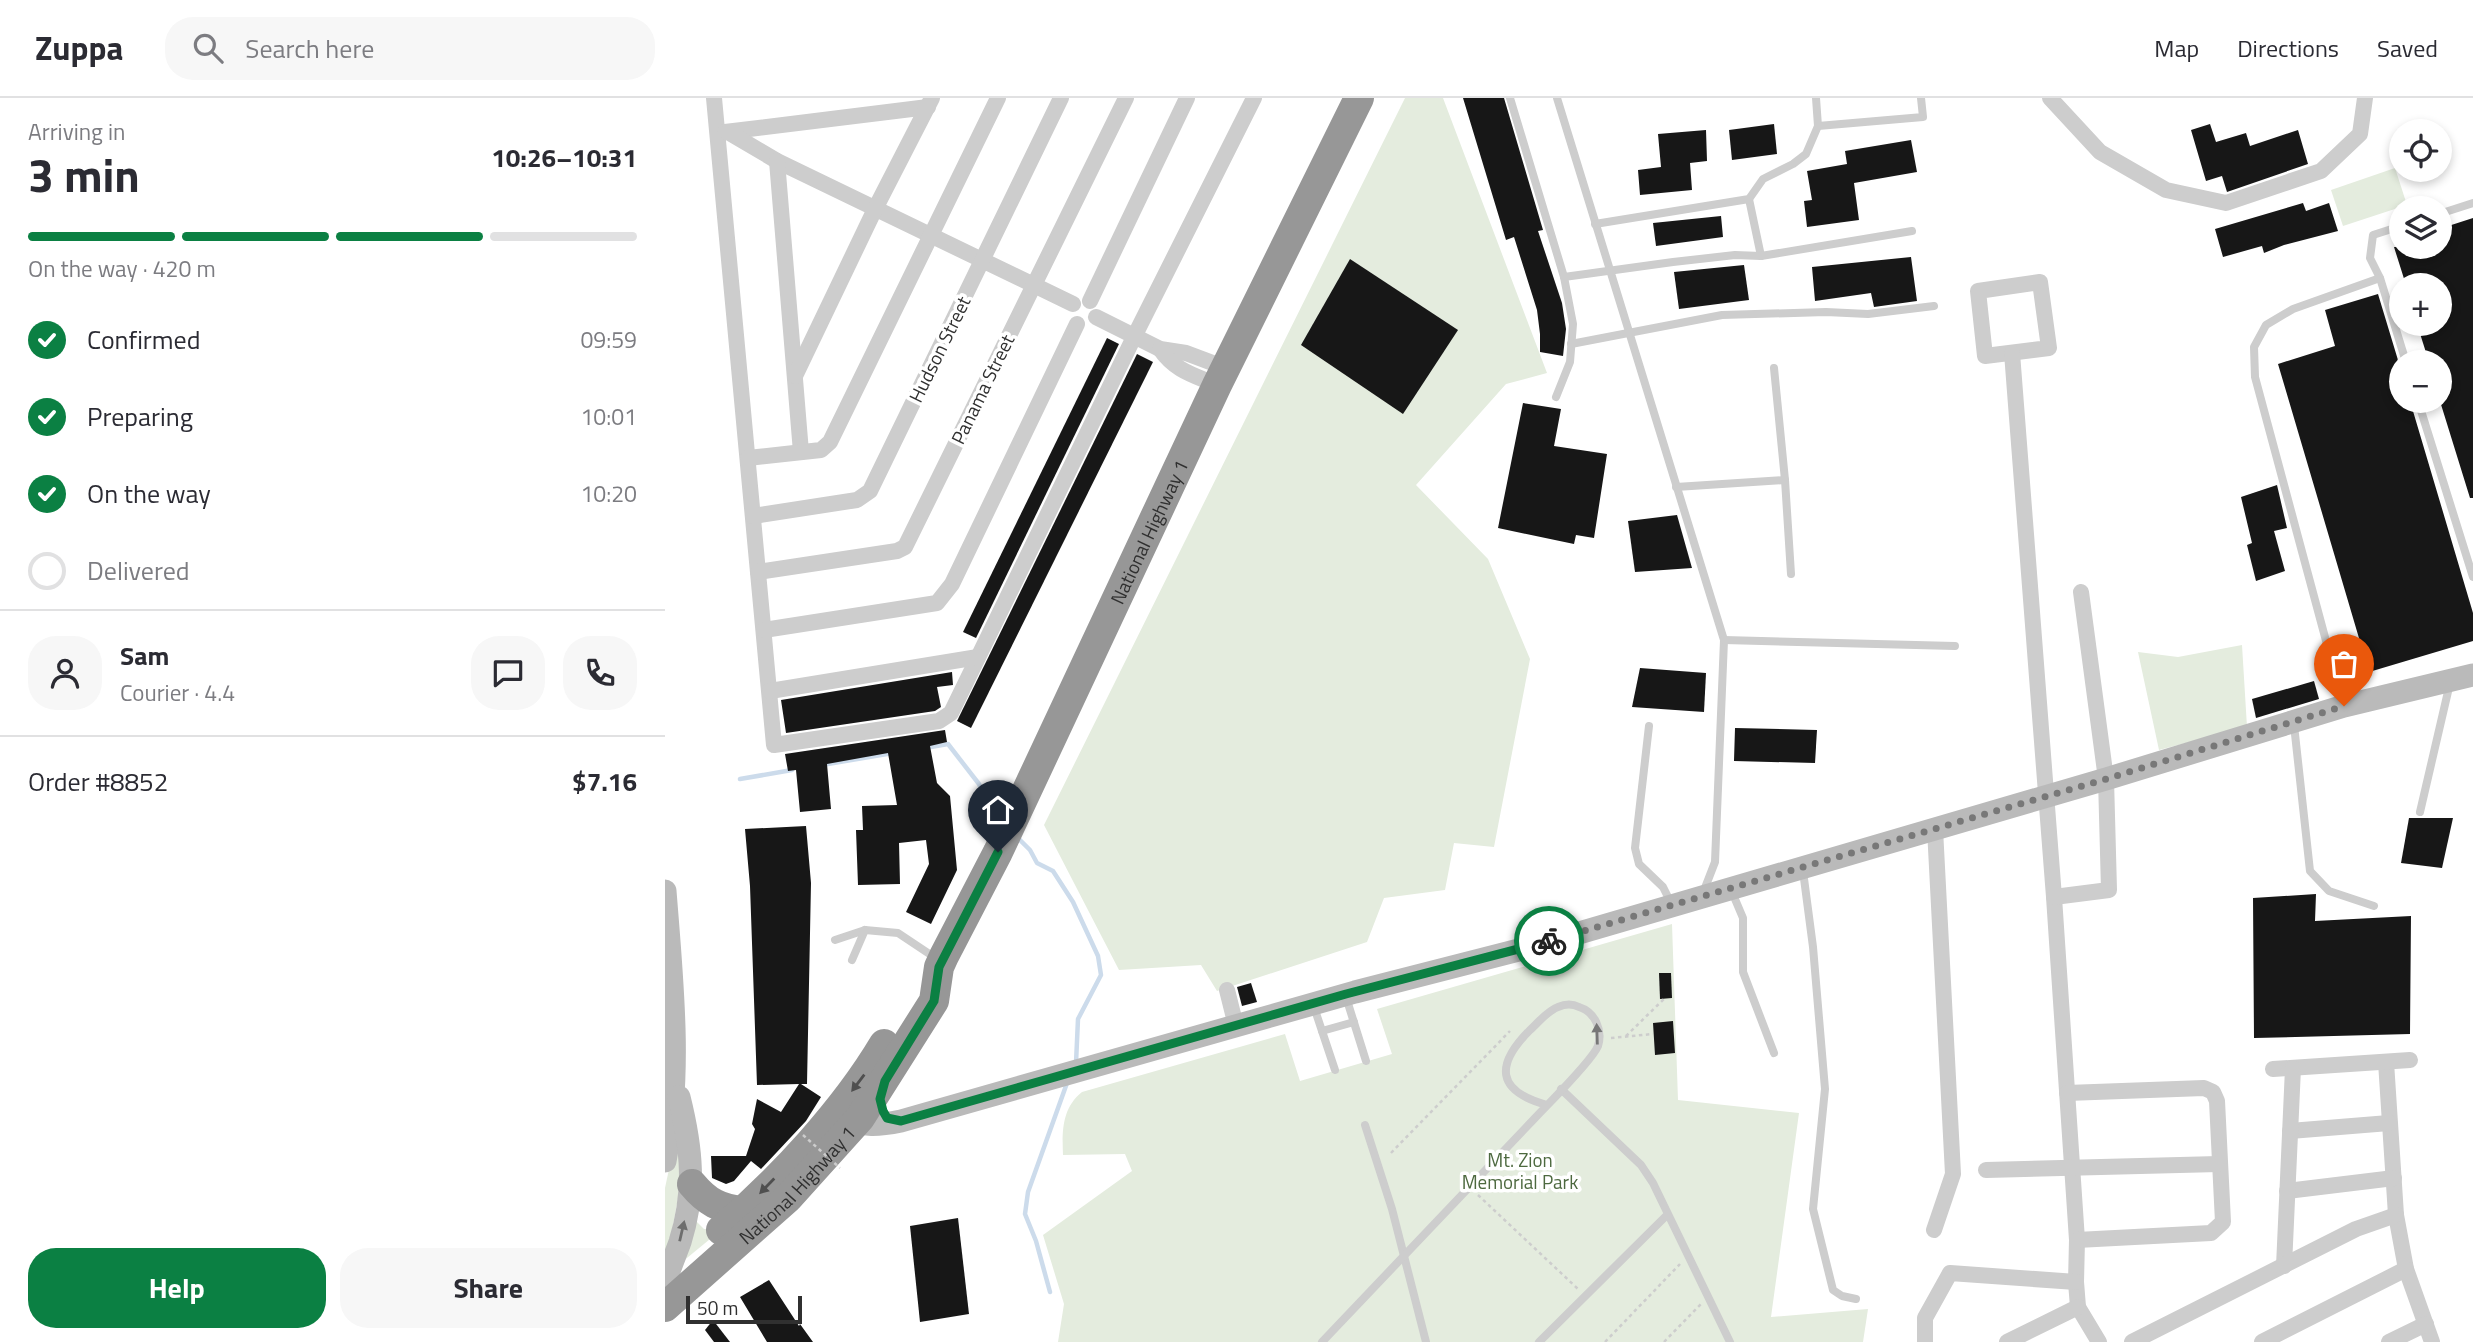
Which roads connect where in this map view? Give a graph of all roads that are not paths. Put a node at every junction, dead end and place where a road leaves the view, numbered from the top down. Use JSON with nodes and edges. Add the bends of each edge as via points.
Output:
{"nodes":[{"id":1,"x":714,"y":98,"type":"edge"},
{"id":2,"x":998,"y":98,"type":"edge"},
{"id":3,"x":1061,"y":98,"type":"edge"},
{"id":4,"x":1126,"y":98,"type":"edge"},
{"id":5,"x":1187,"y":98,"type":"edge"},
{"id":6,"x":1254,"y":98,"type":"edge"},
{"id":7,"x":1359,"y":98,"type":"edge"},
{"id":8,"x":1510,"y":98,"type":"edge"},
{"id":9,"x":1557,"y":98,"type":"edge"},
{"id":10,"x":1816,"y":98,"type":"edge"},
{"id":11,"x":1921,"y":98,"type":"edge"},
{"id":12,"x":2365,"y":98,"type":"edge"},
{"id":13,"x":2054,"y":99,"type":"edge"},
{"id":14,"x":930,"y":103,"type":"edge"},
{"id":15,"x":1818,"y":126,"type":"junction"},
{"id":16,"x":723,"y":132,"type":"junction"},
{"id":17,"x":777,"y":161,"type":"junction"},
{"id":18,"x":1749,"y":199,"type":"junction"},
{"id":19,"x":2473,"y":203,"type":"edge"},
{"id":20,"x":876,"y":209,"type":"junction"},
{"id":21,"x":2452,"y":210,"type":"edge"},
{"id":22,"x":1595,"y":223,"type":"junction"},
{"id":23,"x":2389,"y":230,"type":"edge"},
{"id":24,"x":1912,"y":231,"type":"dead end"},
{"id":25,"x":930,"y":236,"type":"junction"},
{"id":26,"x":1761,"y":257,"type":"junction"},
{"id":27,"x":982,"y":261,"type":"junction"},
{"id":28,"x":1609,"y":271,"type":"junction"},
{"id":29,"x":1564,"y":277,"type":"junction"},
{"id":30,"x":2380,"y":278,"type":"junction"},
{"id":31,"x":1034,"y":284,"type":"junction"},
{"id":32,"x":1073,"y":304,"type":"junction"},
{"id":33,"x":1934,"y":306,"type":"dead end"},
{"id":34,"x":1093,"y":309,"type":"junction"},
{"id":35,"x":1077,"y":324,"type":"junction"},
{"id":36,"x":1628,"y":333,"type":"junction"},
{"id":37,"x":1134,"y":337,"type":"junction"},
{"id":38,"x":1571,"y":344,"type":"junction"},
{"id":39,"x":2402,"y":350,"type":"edge"},
{"id":40,"x":2012,"y":353,"type":"junction"},
{"id":41,"x":1774,"y":368,"type":"dead end"},
{"id":42,"x":795,"y":376,"type":"junction"},
{"id":43,"x":1222,"y":377,"type":"junction"},
{"id":44,"x":1556,"y":397,"type":"dead end"},
{"id":45,"x":2422,"y":413,"type":"edge"},
{"id":46,"x":801,"y":452,"type":"junction"},
{"id":47,"x":748,"y":458,"type":"junction"},
{"id":48,"x":1785,"y":480,"type":"junction"},
{"id":49,"x":1676,"y":487,"type":"junction"},
{"id":50,"x":753,"y":516,"type":"junction"},
{"id":51,"x":758,"y":572,"type":"junction"},
{"id":52,"x":1791,"y":575,"type":"dead end"},
{"id":53,"x":2473,"y":577,"type":"edge"},
{"id":54,"x":2081,"y":593,"type":"dead end"},
{"id":55,"x":764,"y":630,"type":"junction"},
{"id":56,"x":1724,"y":640,"type":"junction"},
{"id":57,"x":1955,"y":646,"type":"dead end"},
{"id":58,"x":978,"y":657,"type":"junction"},
{"id":59,"x":2462,"y":678,"type":"edge"},
{"id":60,"x":769,"y":691,"type":"junction"},
{"id":61,"x":2344,"y":706,"type":"junction"},
{"id":62,"x":2293,"y":722,"type":"junction"},
{"id":63,"x":1649,"y":726,"type":"dead end"},
{"id":64,"x":2106,"y":779,"type":"junction"},
{"id":65,"x":2046,"y":796,"type":"junction"},
{"id":66,"x":2420,"y":812,"type":"dead end"},
{"id":67,"x":1935,"y":830,"type":"junction"},
{"id":68,"x":1802,"y":868,"type":"junction"},
{"id":69,"x":1731,"y":889,"type":"junction"},
{"id":70,"x":665,"y":891,"type":"edge"},
{"id":71,"x":1702,"y":897,"type":"junction"},
{"id":72,"x":2054,"y":897,"type":"junction"},
{"id":73,"x":1672,"y":906,"type":"junction"},
{"id":74,"x":2374,"y":906,"type":"dead end"},
{"id":75,"x":866,"y":930,"type":"junction"},
{"id":76,"x":835,"y":940,"type":"dead end"},
{"id":77,"x":852,"y":960,"type":"dead end"},
{"id":78,"x":940,"y":964,"type":"junction"},
{"id":79,"x":1227,"y":990,"type":"dead end"},
{"id":80,"x":1346,"y":994,"type":"junction"},
{"id":81,"x":1313,"y":1004,"type":"junction"},
{"id":82,"x":670,"y":1016,"type":"edge"},
{"id":83,"x":1354,"y":1022,"type":"junction"},
{"id":84,"x":1236,"y":1026,"type":"junction"},
{"id":85,"x":1322,"y":1031,"type":"junction"},
{"id":86,"x":1774,"y":1053,"type":"dead end"},
{"id":87,"x":2410,"y":1060,"type":"dead end"},
{"id":88,"x":1366,"y":1061,"type":"dead end"},
{"id":89,"x":2386,"y":1062,"type":"junction"},
{"id":90,"x":2293,"y":1068,"type":"junction"},
{"id":91,"x":671,"y":1069,"type":"edge"},
{"id":92,"x":2273,"y":1069,"type":"dead end"},
{"id":93,"x":1335,"y":1070,"type":"dead end"},
{"id":94,"x":885,"y":1081,"type":"junction"},
{"id":95,"x":1561,"y":1089,"type":"junction"},
{"id":96,"x":2067,"y":1093,"type":"junction"},
{"id":97,"x":1547,"y":1105,"type":"junction"},
{"id":98,"x":846,"y":1116,"type":"junction"},
{"id":99,"x":901,"y":1121,"type":"junction"},
{"id":100,"x":2389,"y":1123,"type":"junction"},
{"id":101,"x":1365,"y":1125,"type":"dead end"},
{"id":102,"x":2290,"y":1131,"type":"junction"},
{"id":103,"x":665,"y":1161,"type":"edge"},
{"id":104,"x":2219,"y":1164,"type":"junction"},
{"id":105,"x":2071,"y":1168,"type":"junction"},
{"id":106,"x":1986,"y":1170,"type":"dead end"},
{"id":107,"x":2394,"y":1178,"type":"junction"},
{"id":108,"x":692,"y":1184,"type":"junction"},
{"id":109,"x":2287,"y":1191,"type":"junction"},
{"id":110,"x":743,"y":1211,"type":"junction"},
{"id":111,"x":1667,"y":1215,"type":"junction"},
{"id":112,"x":2396,"y":1215,"type":"junction"},
{"id":113,"x":1934,"y":1230,"type":"dead end"},
{"id":114,"x":2077,"y":1240,"type":"junction"},
{"id":115,"x":1404,"y":1257,"type":"junction"},
{"id":116,"x":2284,"y":1266,"type":"junction"},
{"id":117,"x":2406,"y":1269,"type":"junction"},
{"id":118,"x":2076,"y":1282,"type":"junction"},
{"id":119,"x":665,"y":1287,"type":"edge"},
{"id":120,"x":1856,"y":1299,"type":"dead end"},
{"id":121,"x":2078,"y":1307,"type":"junction"},
{"id":122,"x":2426,"y":1324,"type":"junction"},
{"id":123,"x":1322,"y":1342,"type":"edge"},
{"id":124,"x":1426,"y":1342,"type":"edge"},
{"id":125,"x":1539,"y":1342,"type":"edge"},
{"id":126,"x":1730,"y":1342,"type":"edge"},
{"id":127,"x":1925,"y":1342,"type":"edge"},
{"id":128,"x":2007,"y":1342,"type":"edge"},
{"id":129,"x":2099,"y":1342,"type":"edge"},
{"id":130,"x":2132,"y":1342,"type":"edge"},
{"id":131,"x":2262,"y":1342,"type":"edge"},
{"id":132,"x":2389,"y":1342,"type":"edge"},
{"id":133,"x":2432,"y":1342,"type":"edge"}],
"edges":[{"from":1,"to":16,"type":"street"},
{"from":2,"to":25,"type":"street"},
{"from":3,"to":27,"type":"street","name":"Hudson Street"},
{"from":4,"to":31,"type":"street","name":"Panama Street"},
{"from":5,"to":34,"type":"street"},
{"from":6,"to":37,"type":"street"},
{"from":7,"to":43,"type":"highway","name":"National Highway 1"},
{"from":8,"to":29,"type":"lane"},
{"from":9,"to":22,"type":"lane"},
{"from":10,"to":15,"type":"lane"},
{"from":11,"to":15,"type":"lane","via":[[1923,117]]},
{"from":12,"to":13,"type":"street","via":[[2360,134],[2321,172],[2226,203],[2166,190],[2100,152]]},
{"from":14,"to":16,"type":"street"},
{"from":14,"to":20,"type":"street"},
{"from":15,"to":18,"type":"lane","via":[[1805,154],[1763,179]]},
{"from":16,"to":17,"type":"street"},
{"from":16,"to":47,"type":"street"},
{"from":17,"to":20,"type":"street"},
{"from":17,"to":42,"type":"street"},
{"from":18,"to":22,"type":"lane"},
{"from":18,"to":26,"type":"lane"},
{"from":19,"to":21,"type":"lane"},
{"from":20,"to":25,"type":"street"},
{"from":20,"to":42,"type":"street"},
{"from":22,"to":28,"type":"lane"},
{"from":23,"to":30,"type":"lane","via":[[2373,235],[2371,258]]},
{"from":24,"to":26,"type":"lane"},
{"from":25,"to":27,"type":"street"},
{"from":25,"to":46,"type":"street","via":[[829,442],[821,450]]},
{"from":26,"to":28,"type":"lane","via":[[1735,255]]},
{"from":27,"to":31,"type":"street"},
{"from":27,"to":50,"type":"street","name":"Hudson Street","via":[[870,491],[857,499]]},
{"from":28,"to":29,"type":"lane"},
{"from":28,"to":36,"type":"lane"},
{"from":29,"to":38,"type":"lane","via":[[1573,324]]},
{"from":30,"to":39,"type":"lane"},
{"from":30,"to":61,"type":"lane","via":[[2293,309],[2266,325],[2254,347],[2255,377]]},
{"from":31,"to":32,"type":"street"},
{"from":31,"to":51,"type":"street","name":"Panama Street","via":[[905,547]]},
{"from":32,"to":34,"type":"street","via":[[1078,300]]},
{"from":32,"to":35,"type":"street","via":[[1070,311]]},
{"from":33,"to":36,"type":"lane","via":[[1868,314],[1722,315]]},
{"from":34,"to":35,"type":"street","via":[[1092,323]]},
{"from":34,"to":37,"type":"street"},
{"from":35,"to":55,"type":"street","via":[[952,584],[937,603]]},
{"from":36,"to":38,"type":"lane"},
{"from":36,"to":49,"type":"lane"},
{"from":37,"to":43,"type":"street","via":[[1160,349],[1186,353]]},
{"from":37,"to":58,"type":"street"},
{"from":38,"to":44,"type":"lane","via":[[1570,362]]},
{"from":40,"to":40,"type":"street","via":[[2049,348],[2041,282],[1978,291],[1985,356]]},
{"from":40,"to":65,"type":"street"},
{"from":41,"to":48,"type":"lane"},
{"from":42,"to":46,"type":"street"},
{"from":43,"to":78,"type":"highway","name":"National Highway 1","via":[[998,852]]},
{"from":45,"to":53,"type":"lane"},
{"from":46,"to":47,"type":"street"},
{"from":47,"to":50,"type":"street"},
{"from":48,"to":49,"type":"lane"},
{"from":48,"to":52,"type":"lane"},
{"from":49,"to":56,"type":"lane"},
{"from":50,"to":51,"type":"street"},
{"from":51,"to":55,"type":"street"},
{"from":54,"to":64,"type":"street"},
{"from":55,"to":60,"type":"street"},
{"from":56,"to":57,"type":"lane"},
{"from":56,"to":71,"type":"lane","via":[[1715,862]]},
{"from":58,"to":60,"type":"street"},
{"from":58,"to":60,"type":"street","via":[[951,713],[939,721],[774,745]]},
{"from":59,"to":61,"type":"street"},
{"from":59,"to":66,"type":"lane"},
{"from":61,"to":62,"type":"street"},
{"from":62,"to":64,"type":"street"},
{"from":62,"to":74,"type":"lane","via":[[2310,871],[2329,891]]},
{"from":63,"to":73,"type":"lane","via":[[1635,848],[1639,864],[1663,887]]},
{"from":64,"to":65,"type":"street"},
{"from":64,"to":72,"type":"street","via":[[2109,890]]},
{"from":65,"to":67,"type":"street"},
{"from":65,"to":72,"type":"street"},
{"from":67,"to":68,"type":"street"},
{"from":67,"to":113,"type":"street","via":[[1953,1174]]},
{"from":68,"to":69,"type":"street"},
{"from":68,"to":120,"type":"lane","via":[[1825,1089],[1813,1209],[1833,1290]]},
{"from":69,"to":71,"type":"street"},
{"from":69,"to":86,"type":"lane","via":[[1743,918],[1743,972]]},
{"from":70,"to":82,"type":"street"},
{"from":71,"to":73,"type":"street"},
{"from":72,"to":96,"type":"street"},
{"from":73,"to":80,"type":"street"},
{"from":75,"to":76,"type":"lane"},
{"from":75,"to":77,"type":"lane"},
{"from":75,"to":78,"type":"lane","via":[[898,933]]},
{"from":78,"to":94,"type":"highway","name":"National Highway 1","via":[[934,1001]]},
{"from":78,"to":98,"type":"highway","name":"National Highway 1","one_way":true,"via":[[916,992],[869,1068]]},
{"from":79,"to":84,"type":"street"},
{"from":80,"to":81,"type":"street"},
{"from":80,"to":83,"type":"lane"},
{"from":81,"to":84,"type":"street"},
{"from":81,"to":85,"type":"lane"},
{"from":82,"to":91,"type":"street"},
{"from":83,"to":85,"type":"lane"},
{"from":83,"to":88,"type":"lane"},
{"from":84,"to":99,"type":"street"},
{"from":85,"to":93,"type":"lane"},
{"from":87,"to":89,"type":"street"},
{"from":89,"to":90,"type":"street"},
{"from":89,"to":100,"type":"street"},
{"from":90,"to":92,"type":"street"},
{"from":90,"to":102,"type":"street"},
{"from":91,"to":103,"type":"street"},
{"from":91,"to":108,"type":"street","via":[[687,1127]]},
{"from":94,"to":98,"type":"highway","name":"National Highway 1"},
{"from":94,"to":99,"type":"street","via":[[880,1099],[883,1111],[887,1118]]},
{"from":95,"to":97,"type":"lane"},
{"from":95,"to":97,"type":"lane","one_way":true,"via":[[1594,1053],[1599,1038],[1592,1016],[1571,1004],[1548,1012],[1516,1045],[1505,1072],[1511,1087]]},
{"from":95,"to":111,"type":"lane","via":[[1641,1165]]},
{"from":96,"to":104,"type":"street","via":[[2204,1088],[2213,1092]]},
{"from":96,"to":105,"type":"street"},
{"from":97,"to":115,"type":"lane"},
{"from":98,"to":99,"type":"street","via":[[877,1125]]},
{"from":98,"to":110,"type":"highway","name":"National Highway 1","one_way":true},
{"from":98,"to":119,"type":"highway","name":"National Highway 1","via":[[788,1198]]},
{"from":100,"to":102,"type":"street"},
{"from":100,"to":107,"type":"street"},
{"from":101,"to":115,"type":"lane"},
{"from":102,"to":109,"type":"street"},
{"from":104,"to":105,"type":"street"},
{"from":104,"to":114,"type":"street","via":[[2223,1222],[2211,1233]]},
{"from":105,"to":106,"type":"street"},
{"from":105,"to":114,"type":"street"},
{"from":107,"to":109,"type":"street"},
{"from":107,"to":112,"type":"street"},
{"from":108,"to":110,"type":"highway","via":[[708,1202]]},
{"from":119,"to":108,"type":"street","one_way":true},
{"from":109,"to":116,"type":"street"},
{"from":110,"to":119,"type":"highway","name":"National Highway 1"},
{"from":111,"to":125,"type":"lane"},
{"from":111,"to":126,"type":"lane"},
{"from":112,"to":116,"type":"street","via":[[2356,1229]]},
{"from":112,"to":117,"type":"street"},
{"from":114,"to":118,"type":"street"},
{"from":115,"to":123,"type":"lane"},
{"from":115,"to":124,"type":"lane"},
{"from":116,"to":130,"type":"street"},
{"from":117,"to":122,"type":"street"},
{"from":117,"to":131,"type":"street"},
{"from":118,"to":121,"type":"street"},
{"from":118,"to":127,"type":"street","via":[[1950,1273],[1925,1318]]},
{"from":121,"to":128,"type":"street"},
{"from":121,"to":129,"type":"street"},
{"from":122,"to":132,"type":"street"},
{"from":122,"to":133,"type":"street"}]}
